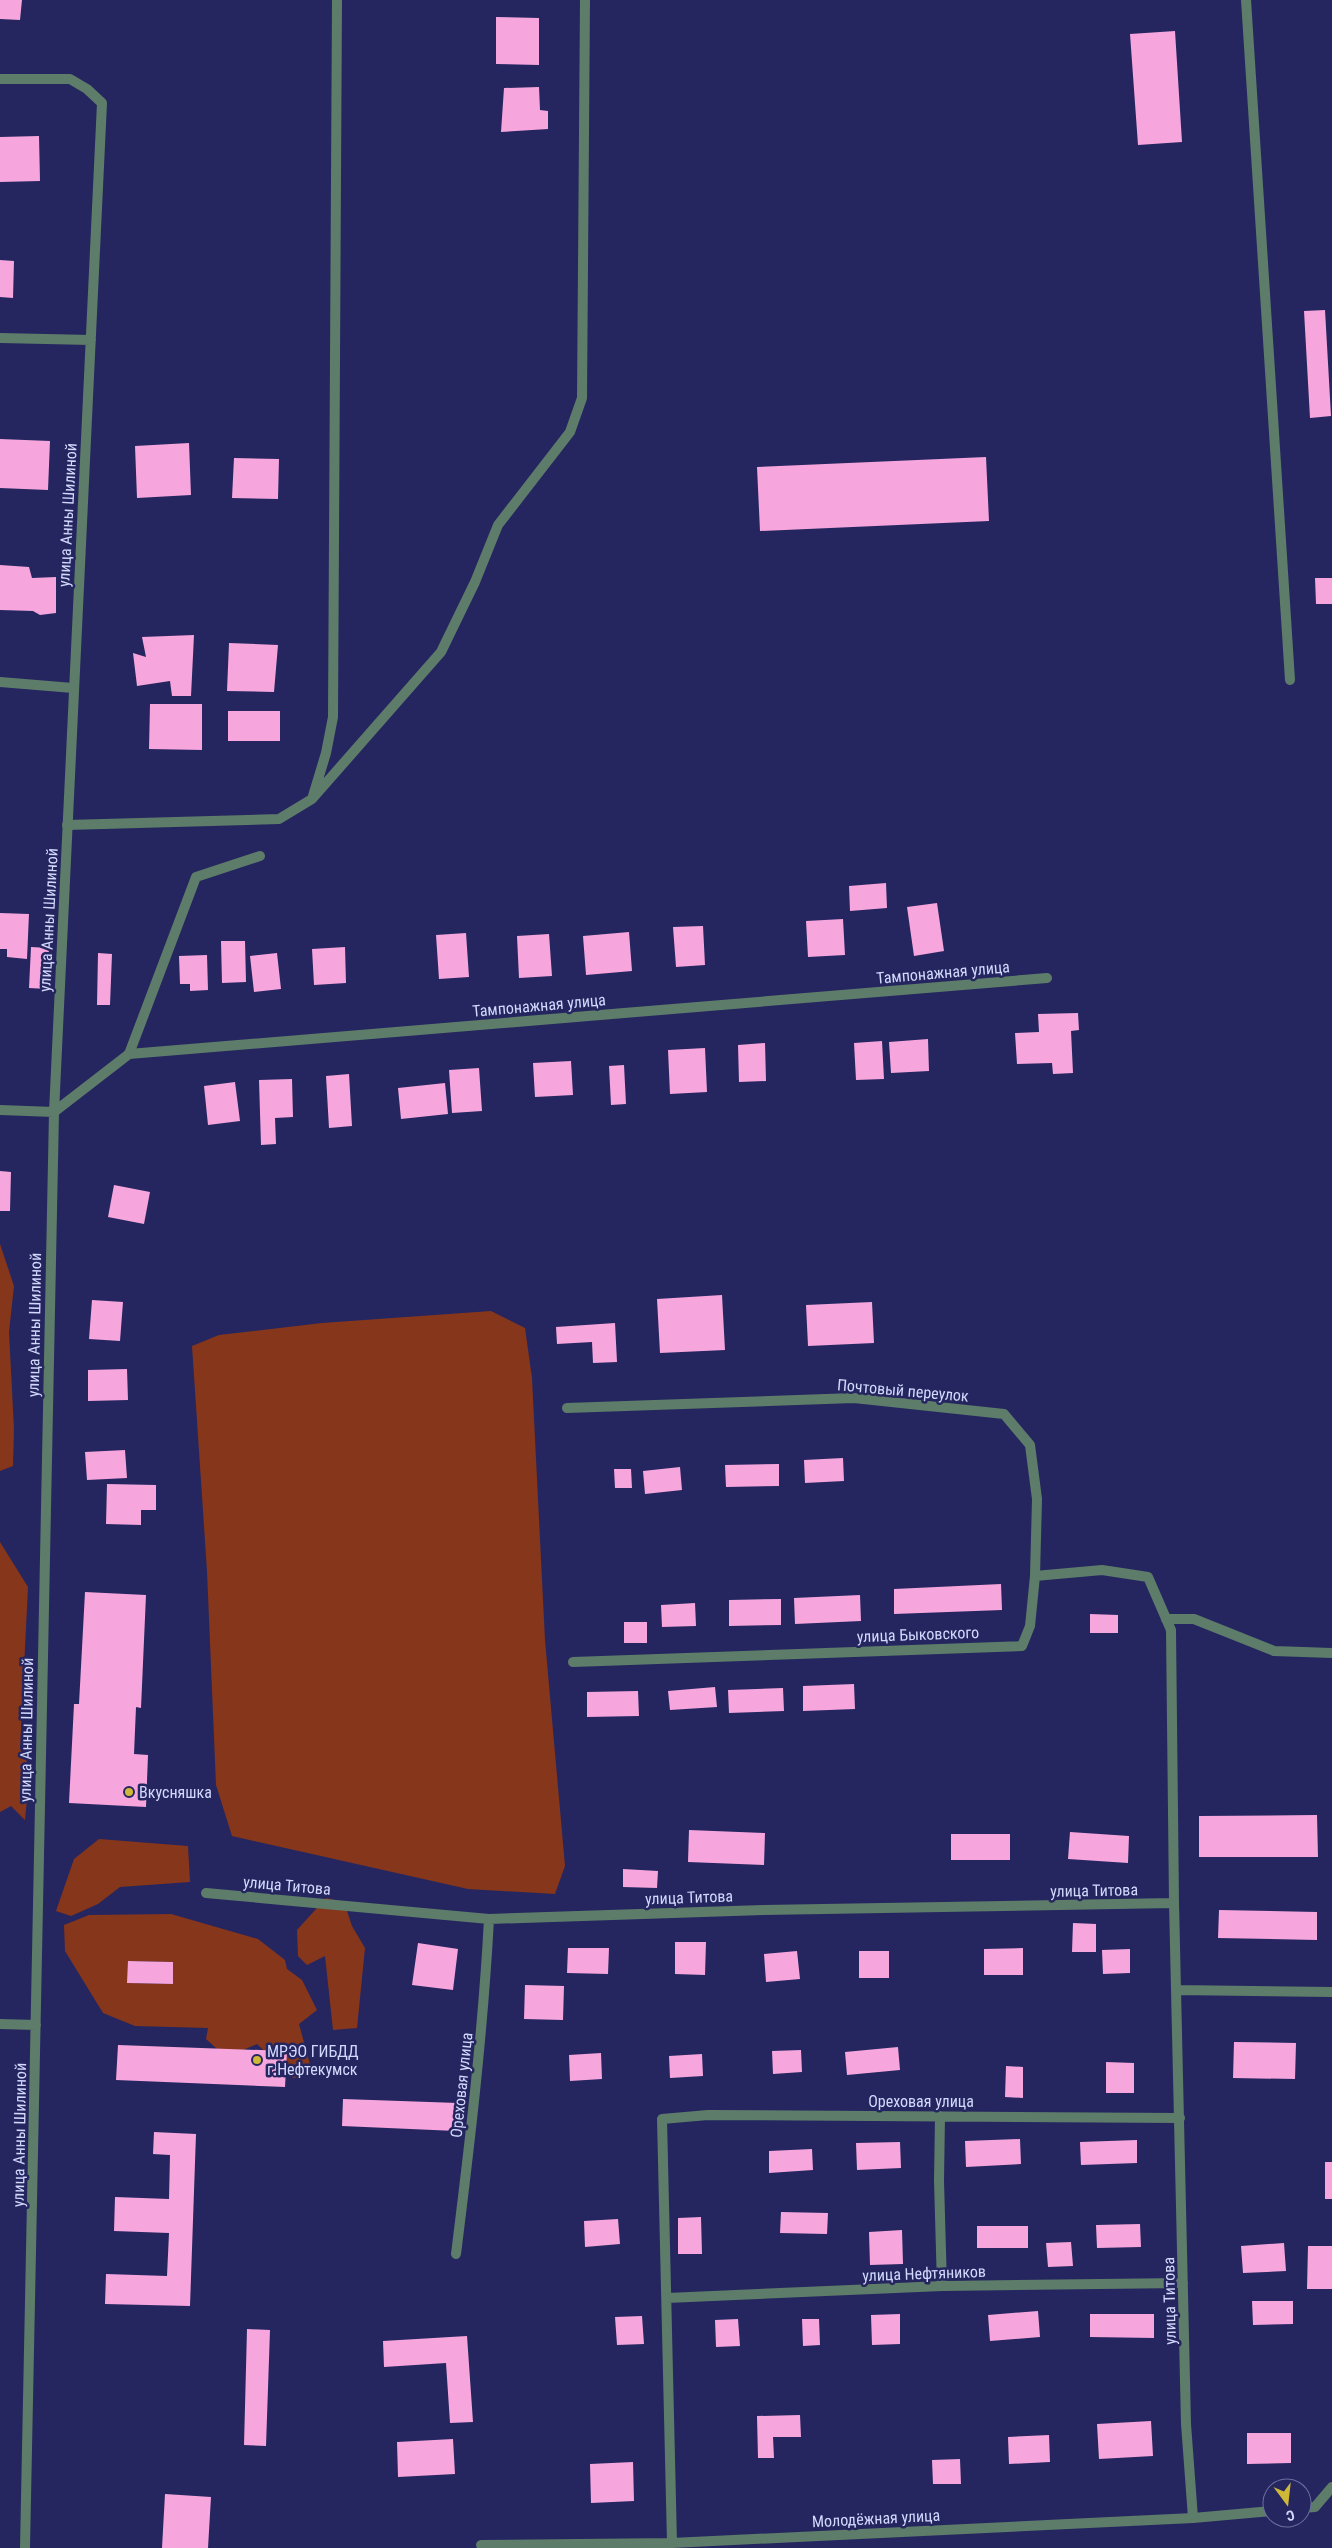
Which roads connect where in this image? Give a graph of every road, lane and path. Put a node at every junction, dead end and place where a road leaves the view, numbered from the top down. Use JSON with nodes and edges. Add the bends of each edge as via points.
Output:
{"nodes":[{"id":1,"x":337,"y":0,"type":"edge"},
{"id":2,"x":585,"y":0,"type":"edge"},
{"id":3,"x":1246,"y":0,"type":"edge"},
{"id":4,"x":0,"y":78,"type":"edge"},
{"id":5,"x":0,"y":338,"type":"edge"},
{"id":6,"x":91,"y":340,"type":"junction"},
{"id":7,"x":1290,"y":680,"type":"dead end"},
{"id":8,"x":0,"y":682,"type":"edge"},
{"id":9,"x":73,"y":688,"type":"junction"},
{"id":10,"x":312,"y":800,"type":"junction"},
{"id":11,"x":67,"y":825,"type":"junction"},
{"id":12,"x":260,"y":856,"type":"dead end"},
{"id":13,"x":1046,"y":978,"type":"dead end"},
{"id":14,"x":129,"y":1054,"type":"junction"},
{"id":15,"x":0,"y":1110,"type":"edge"},
{"id":16,"x":54,"y":1112,"type":"junction"},
{"id":17,"x":567,"y":1408,"type":"dead end"},
{"id":18,"x":1035,"y":1576,"type":"junction"},
{"id":19,"x":1166,"y":1619,"type":"junction"},
{"id":20,"x":1332,"y":1653,"type":"edge"},
{"id":21,"x":573,"y":1662,"type":"dead end"},
{"id":22,"x":206,"y":1893,"type":"dead end"},
{"id":23,"x":1174,"y":1903,"type":"junction"},
{"id":24,"x":488,"y":1919,"type":"junction"},
{"id":25,"x":1176,"y":1990,"type":"junction"},
{"id":26,"x":1332,"y":1992,"type":"edge"},
{"id":27,"x":0,"y":2024,"type":"edge"},
{"id":28,"x":36,"y":2025,"type":"junction"},
{"id":29,"x":940,"y":2116,"type":"junction"},
{"id":30,"x":1180,"y":2118,"type":"junction"},
{"id":31,"x":456,"y":2254,"type":"dead end"},
{"id":32,"x":1183,"y":2284,"type":"junction"},
{"id":33,"x":942,"y":2286,"type":"junction"},
{"id":34,"x":666,"y":2298,"type":"junction"},
{"id":35,"x":1332,"y":2487,"type":"edge"},
{"id":36,"x":1312,"y":2507,"type":"edge"},
{"id":37,"x":1262,"y":2512,"type":"edge"},
{"id":38,"x":1193,"y":2518,"type":"junction"},
{"id":39,"x":672,"y":2543,"type":"junction"},
{"id":40,"x":481,"y":2545,"type":"dead end"},
{"id":41,"x":25,"y":2548,"type":"edge"}],
"edges":[{"from":1,"to":10,"type":"street","via":[[333,717]]},
{"from":2,"to":10,"type":"street","via":[[582,398],[570,432],[498,524],[475,582],[441,652]]},
{"from":3,"to":7,"type":"street"},
{"from":4,"to":6,"type":"street","name":"улица Анны Шилиной","via":[[70,79],[87,88],[102,103]]},
{"from":5,"to":6,"type":"street"},
{"from":6,"to":9,"type":"street","name":"улица Анны Шилиной"},
{"from":8,"to":9,"type":"street"},
{"from":9,"to":11,"type":"street","name":"улица Анны Шилиной"},
{"from":10,"to":11,"type":"street","via":[[279,819]]},
{"from":11,"to":16,"type":"street","name":"улица Анны Шилиной"},
{"from":12,"to":14,"type":"street","via":[[196,877]]},
{"from":13,"to":14,"type":"street","name":"Тампонажная улица"},
{"from":14,"to":16,"type":"street"},
{"from":15,"to":16,"type":"street"},
{"from":16,"to":28,"type":"street","name":"улица Анны Шилиной"},
{"from":17,"to":18,"type":"street","name":"Почтовый переулок","via":[[854,1398],[1004,1414],[1030,1444],[1037,1500]]},
{"from":18,"to":19,"type":"street","via":[[1102,1570],[1148,1577]]},
{"from":18,"to":21,"type":"street","name":"улица Быковского","via":[[1030,1626],[1022,1646]]},
{"from":19,"to":20,"type":"street","via":[[1194,1620],[1274,1651]]},
{"from":19,"to":23,"type":"street","name":"улица Титова","via":[[1171,1630]]},
{"from":22,"to":24,"type":"street","name":"улица Титова"},
{"from":23,"to":24,"type":"street","name":"улица Титова"},
{"from":23,"to":25,"type":"street","name":"улица Титова"},
{"from":24,"to":31,"type":"street","name":"Ореховая улица","via":[[474,2116]]},
{"from":25,"to":26,"type":"street"},
{"from":25,"to":30,"type":"street","name":"улица Титова"},
{"from":27,"to":28,"type":"street"},
{"from":28,"to":41,"type":"street","name":"улица Анны Шилиной"},
{"from":29,"to":30,"type":"street","name":"Ореховая улица"},
{"from":29,"to":33,"type":"street","via":[[938,2181]]},
{"from":29,"to":34,"type":"street","name":"Ореховая улица","via":[[708,2115],[662,2119]]},
{"from":30,"to":32,"type":"street","name":"улица Титова"},
{"from":32,"to":33,"type":"street","name":"улица Нефтяников"},
{"from":32,"to":38,"type":"street","name":"улица Титова","via":[[1186,2424]]},
{"from":33,"to":34,"type":"street","name":"улица Нефтяников"},
{"from":34,"to":39,"type":"street"},
{"from":35,"to":36,"type":"street"},
{"from":37,"to":38,"type":"street","name":"Молодёжная улица"},
{"from":38,"to":39,"type":"street","name":"Молодёжная улица"},
{"from":39,"to":40,"type":"street","name":"Молодёжная улица"}]}
